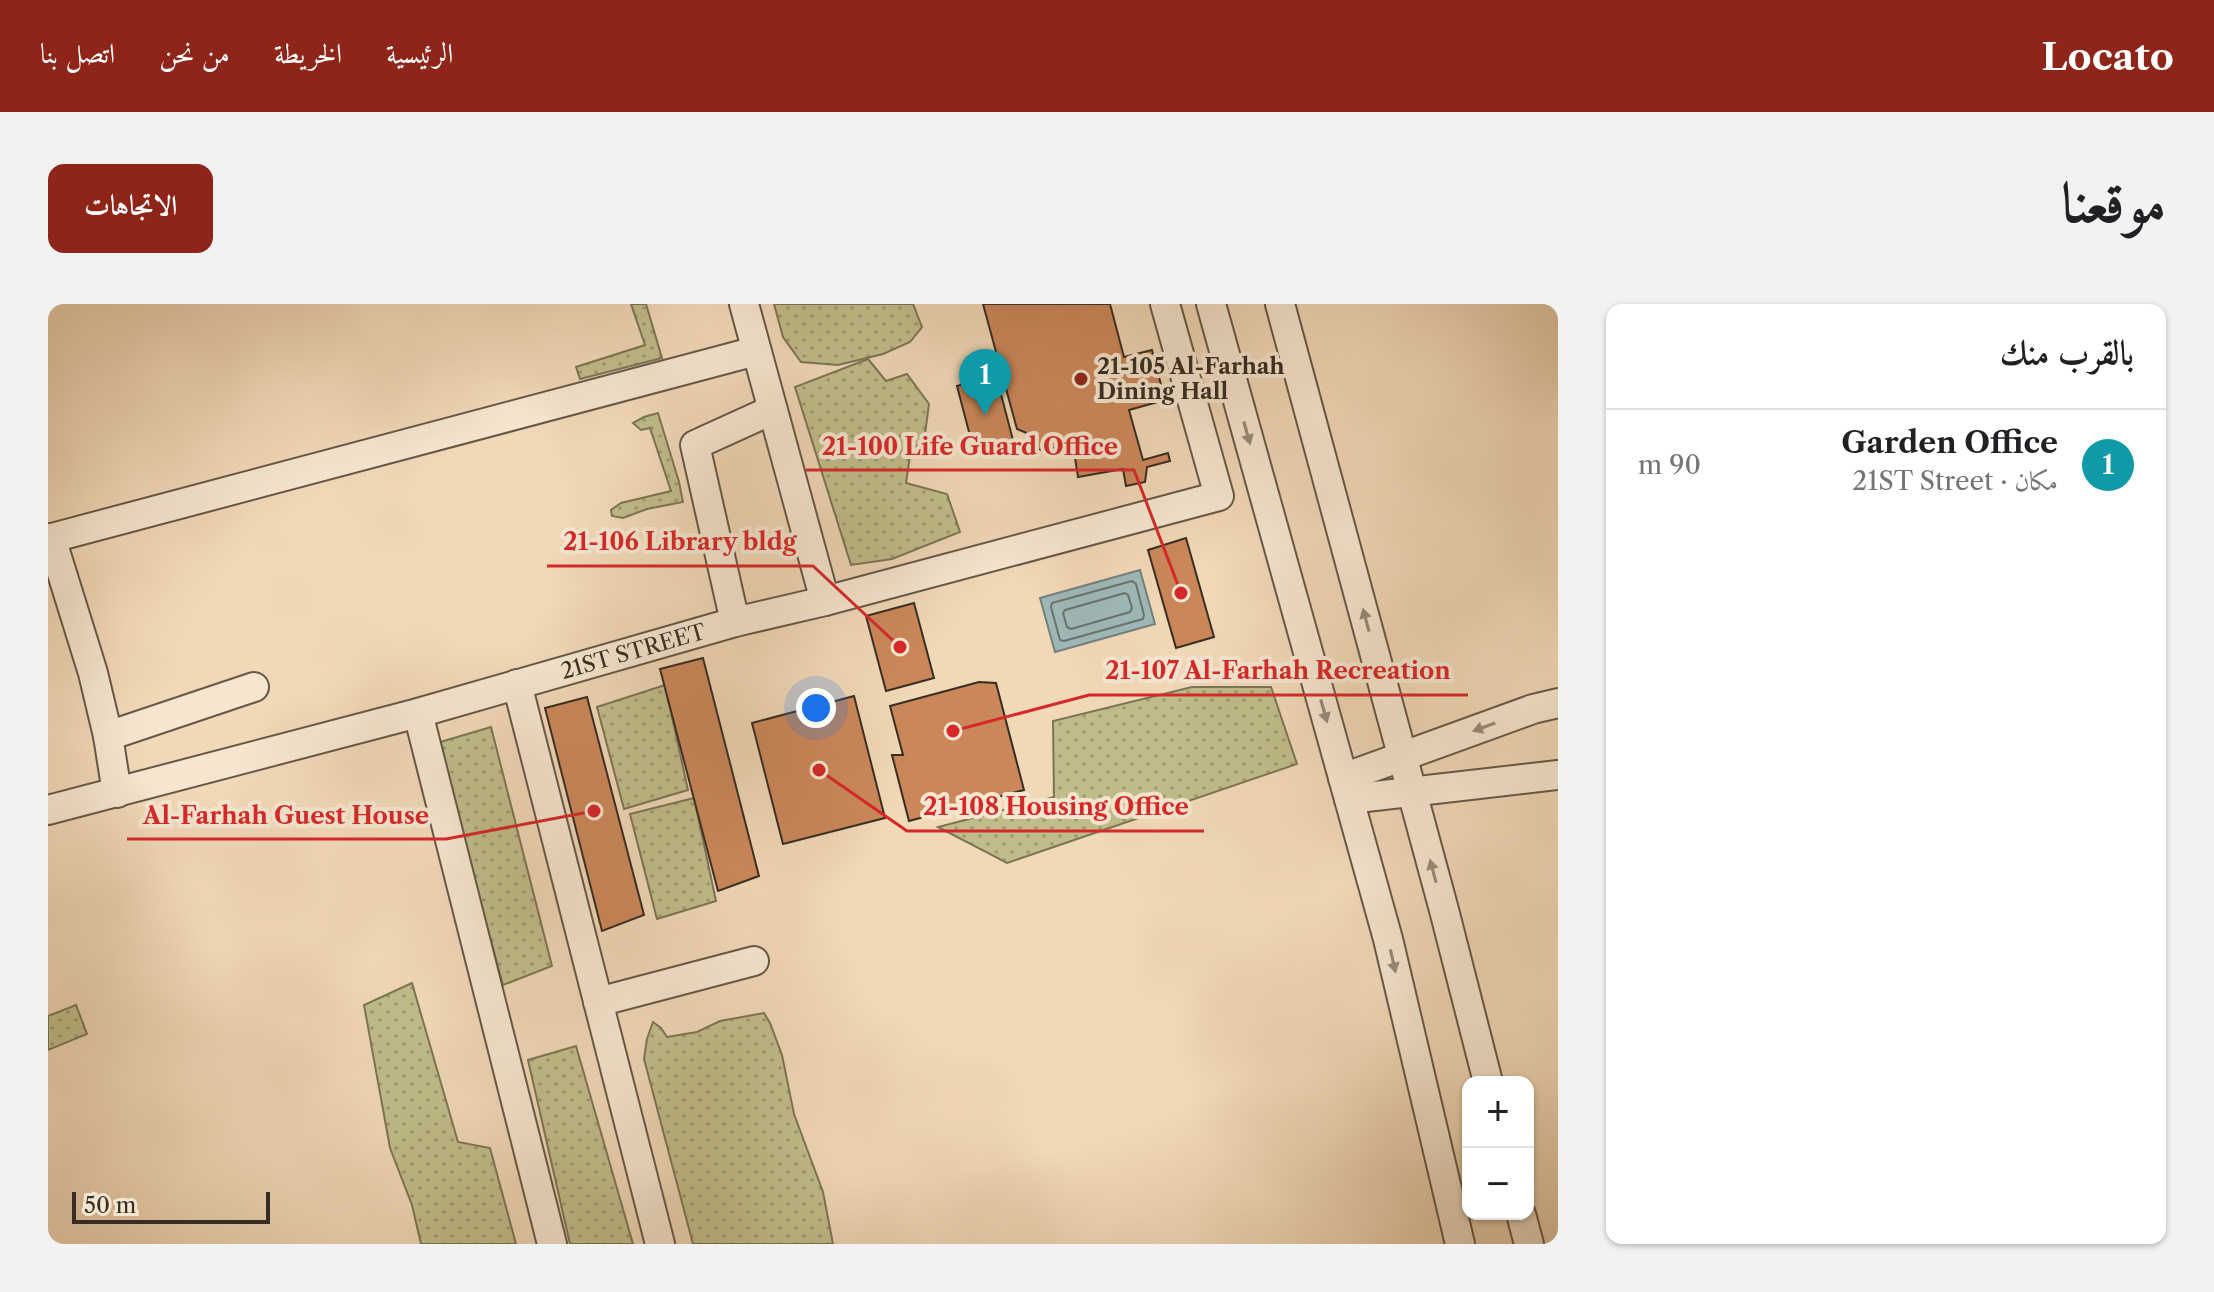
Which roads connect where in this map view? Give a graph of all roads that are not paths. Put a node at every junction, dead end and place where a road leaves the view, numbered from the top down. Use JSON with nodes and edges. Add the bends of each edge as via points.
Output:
{"nodes":[{"id":1,"x":744,"y":304,"type":"edge"},
{"id":2,"x":1165,"y":304,"type":"edge"},
{"id":3,"x":1211,"y":304,"type":"edge"},
{"id":4,"x":1280,"y":304,"type":"edge"},
{"id":5,"x":756,"y":351,"type":"junction"},
{"id":6,"x":772,"y":410,"type":"junction"},
{"id":7,"x":49,"y":538,"type":"edge"},
{"id":8,"x":825,"y":601,"type":"junction"},
{"id":9,"x":735,"y":622,"type":"junction"},
{"id":10,"x":517,"y":684,"type":"junction"},
{"id":11,"x":254,"y":687,"type":"dead end"},
{"id":12,"x":1558,"y":703,"type":"edge"},
{"id":13,"x":418,"y":713,"type":"junction"},
{"id":14,"x":108,"y":736,"type":"junction"},
{"id":15,"x":1402,"y":756,"type":"junction"},
{"id":16,"x":1558,"y":775,"type":"edge"},
{"id":17,"x":1346,"y":789,"type":"junction"},
{"id":18,"x":1412,"y":792,"type":"junction"},
{"id":19,"x":117,"y":793,"type":"junction"},
{"id":20,"x":48,"y":810,"type":"edge"},
{"id":21,"x":754,"y":961,"type":"dead end"},
{"id":22,"x":598,"y":1002,"type":"junction"},
{"id":23,"x":1486,"y":1076,"type":"edge"},
{"id":24,"x":1523,"y":1220,"type":"edge"},
{"id":25,"x":552,"y":1244,"type":"edge"},
{"id":26,"x":660,"y":1244,"type":"edge"},
{"id":27,"x":1460,"y":1244,"type":"edge"},
{"id":28,"x":1529,"y":1244,"type":"edge"}],
"edges":[{"from":1,"to":5,"type":"street"},
{"from":2,"to":8,"type":"street","name":"21ST STREET","via":[[1219,496]]},
{"from":3,"to":17,"type":"street","one_way":true},
{"from":15,"to":4,"type":"street","one_way":true},
{"from":5,"to":6,"type":"street"},
{"from":5,"to":7,"type":"street"},
{"from":6,"to":8,"type":"street"},
{"from":6,"to":9,"type":"street","via":[[695,445]]},
{"from":7,"to":14,"type":"street"},
{"from":8,"to":9,"type":"street","name":"21ST STREET"},
{"from":9,"to":10,"type":"street","name":"21ST STREET"},
{"from":10,"to":13,"type":"street","name":"21ST STREET"},
{"from":10,"to":22,"type":"street"},
{"from":11,"to":14,"type":"street"},
{"from":12,"to":15,"type":"street","one_way":true},
{"from":13,"to":19,"type":"street","name":"21ST STREET"},
{"from":13,"to":25,"type":"street"},
{"from":14,"to":19,"type":"street"},
{"from":15,"to":17,"type":"street"},
{"from":15,"to":18,"type":"street"},
{"from":16,"to":18,"type":"street"},
{"from":17,"to":18,"type":"street"},
{"from":17,"to":27,"type":"street","one_way":true,"via":[[1388,939]]},
{"from":23,"to":18,"type":"street","one_way":true},
{"from":19,"to":20,"type":"street","name":"21ST STREET"},
{"from":21,"to":22,"type":"street"},
{"from":22,"to":26,"type":"street"},
{"from":24,"to":28,"type":"street"}]}
